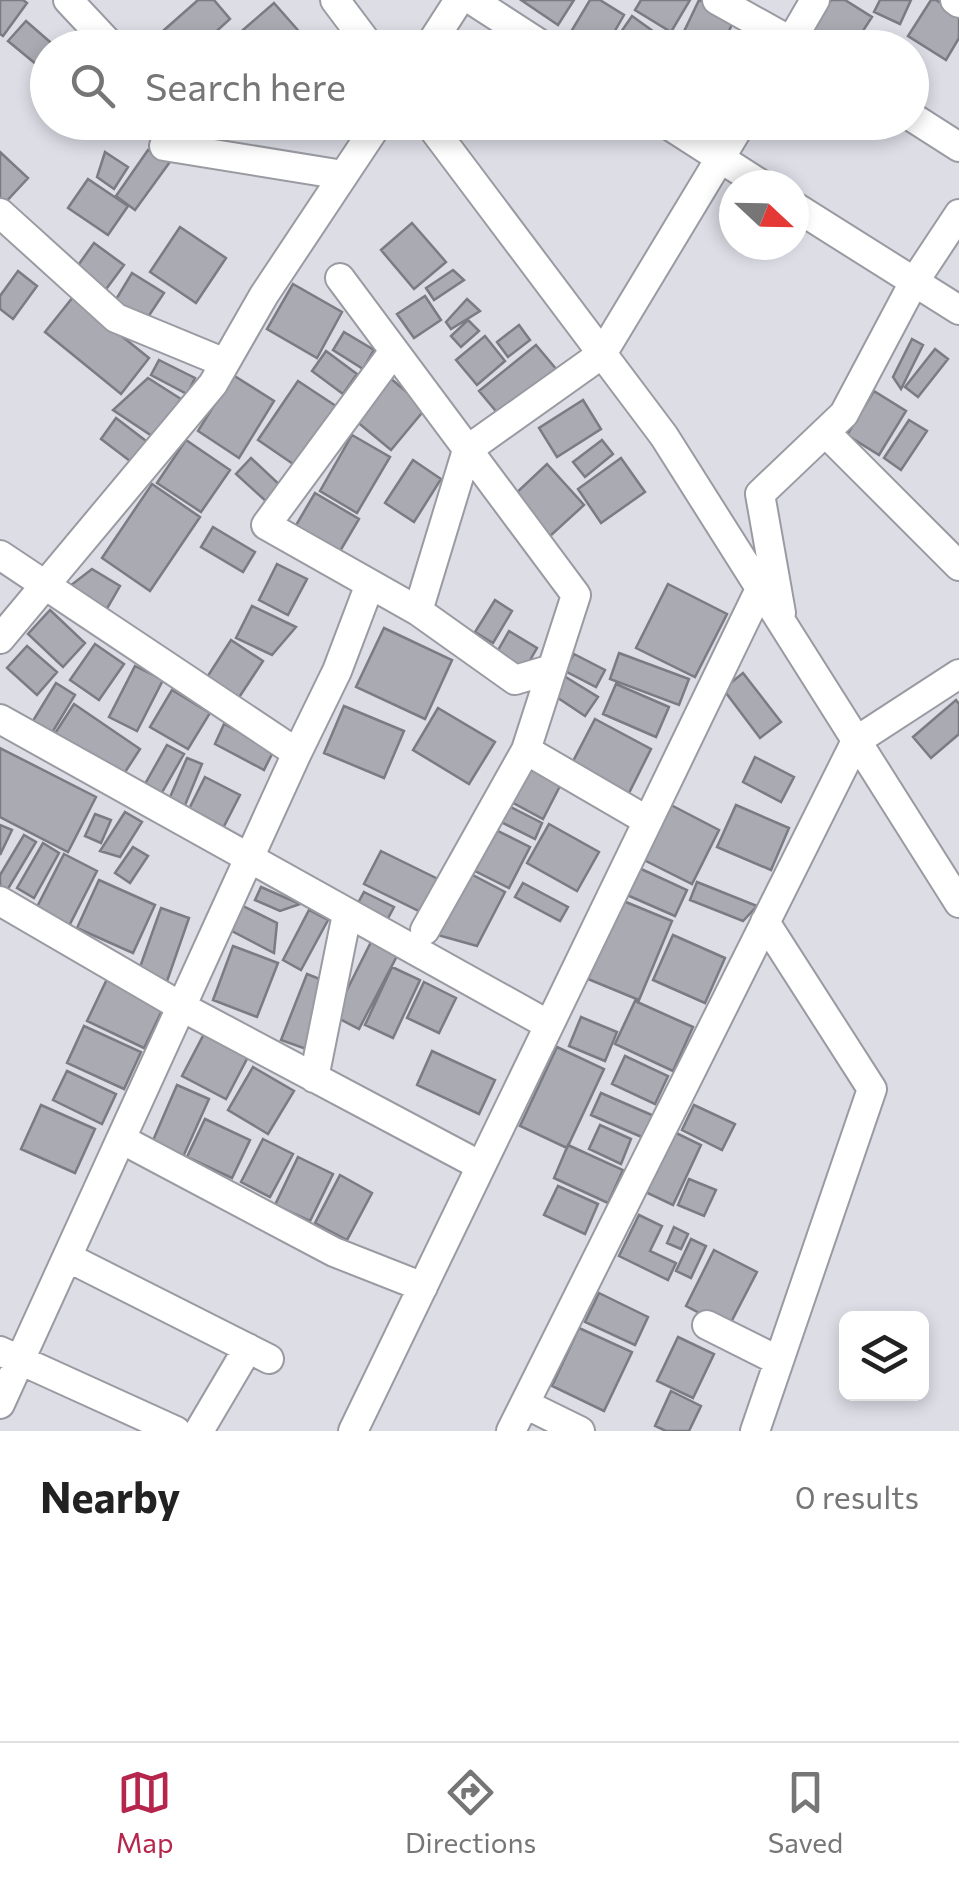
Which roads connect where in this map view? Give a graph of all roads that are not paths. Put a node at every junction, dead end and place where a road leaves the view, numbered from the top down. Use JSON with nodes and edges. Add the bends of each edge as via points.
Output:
{"nodes":[{"id":1,"x":68,"y":0,"type":"edge"},
{"id":2,"x":335,"y":0,"type":"edge"},
{"id":3,"x":459,"y":0,"type":"edge"},
{"id":4,"x":472,"y":0,"type":"edge"},
{"id":5,"x":717,"y":0,"type":"edge"},
{"id":6,"x":816,"y":0,"type":"edge"},
{"id":7,"x":96,"y":30,"type":"edge"},
{"id":8,"x":358,"y":30,"type":"edge"},
{"id":9,"x":440,"y":30,"type":"edge"},
{"id":10,"x":518,"y":30,"type":"edge"},
{"id":11,"x":768,"y":30,"type":"edge"},
{"id":12,"x":801,"y":30,"type":"edge"},
{"id":13,"x":929,"y":128,"type":"edge"},
{"id":14,"x":366,"y":140,"type":"edge"},
{"id":15,"x":442,"y":140,"type":"edge"},
{"id":16,"x":692,"y":140,"type":"edge"},
{"id":17,"x":731,"y":140,"type":"edge"},
{"id":18,"x":164,"y":146,"type":"dead end"},
{"id":19,"x":959,"y":147,"type":"edge"},
{"id":20,"x":720,"y":158,"type":"junction"},
{"id":21,"x":739,"y":170,"type":"edge"},
{"id":22,"x":344,"y":175,"type":"junction"},
{"id":23,"x":0,"y":213,"type":"edge"},
{"id":24,"x":959,"y":214,"type":"edge"},
{"id":25,"x":809,"y":216,"type":"edge"},
{"id":26,"x":340,"y":278,"type":"dead end"},
{"id":27,"x":914,"y":282,"type":"junction"},
{"id":28,"x":959,"y":310,"type":"edge"},
{"id":29,"x":394,"y":351,"type":"junction"},
{"id":30,"x":602,"y":354,"type":"junction"},
{"id":31,"x":225,"y":363,"type":"junction"},
{"id":32,"x":824,"y":432,"type":"junction"},
{"id":33,"x":467,"y":450,"type":"junction"},
{"id":34,"x":0,"y":555,"type":"edge"},
{"id":35,"x":959,"y":566,"type":"edge"},
{"id":36,"x":370,"y":584,"type":"junction"},
{"id":37,"x":44,"y":585,"type":"junction"},
{"id":38,"x":760,"y":589,"type":"junction"},
{"id":39,"x":418,"y":610,"type":"junction"},
{"id":40,"x":784,"y":626,"type":"junction"},
{"id":41,"x":0,"y":639,"type":"edge"},
{"id":42,"x":959,"y":674,"type":"edge"},
{"id":43,"x":548,"y":680,"type":"junction"},
{"id":44,"x":0,"y":719,"type":"edge"},
{"id":45,"x":856,"y":740,"type":"junction"},
{"id":46,"x":526,"y":750,"type":"junction"},
{"id":47,"x":297,"y":754,"type":"junction"},
{"id":48,"x":648,"y":822,"type":"junction"},
{"id":49,"x":249,"y":860,"type":"junction"},
{"id":50,"x":958,"y":898,"type":"edge"},
{"id":51,"x":0,"y":901,"type":"edge"},
{"id":52,"x":347,"y":914,"type":"junction"},
{"id":53,"x":765,"y":922,"type":"junction"},
{"id":54,"x":425,"y":930,"type":"dead end"},
{"id":55,"x":182,"y":1007,"type":"junction"},
{"id":56,"x":550,"y":1025,"type":"junction"},
{"id":57,"x":314,"y":1078,"type":"junction"},
{"id":58,"x":121,"y":1139,"type":"junction"},
{"id":59,"x":481,"y":1166,"type":"junction"},
{"id":60,"x":67,"y":1257,"type":"junction"},
{"id":61,"x":423,"y":1287,"type":"junction"},
{"id":62,"x":707,"y":1325,"type":"dead end"},
{"id":63,"x":10,"y":1356,"type":"edge"},
{"id":64,"x":779,"y":1361,"type":"junction"},
{"id":65,"x":0,"y":1404,"type":"edge"},
{"id":66,"x":525,"y":1404,"type":"junction"},
{"id":67,"x":176,"y":1431,"type":"edge"},
{"id":68,"x":198,"y":1431,"type":"edge"},
{"id":69,"x":353,"y":1431,"type":"edge"},
{"id":70,"x":511,"y":1431,"type":"edge"},
{"id":71,"x":580,"y":1431,"type":"edge"},
{"id":72,"x":755,"y":1431,"type":"edge"}],
"edges":[{"from":1,"to":7,"type":"street"},
{"from":2,"to":8,"type":"street"},
{"from":3,"to":9,"type":"street"},
{"from":4,"to":10,"type":"street"},
{"from":5,"to":11,"type":"street"},
{"from":6,"to":12,"type":"street"},
{"from":13,"to":19,"type":"street"},
{"from":14,"to":22,"type":"street"},
{"from":15,"to":30,"type":"street"},
{"from":16,"to":20,"type":"street"},
{"from":17,"to":20,"type":"street"},
{"from":18,"to":22,"type":"street"},
{"from":20,"to":21,"type":"street"},
{"from":20,"to":30,"type":"street"},
{"from":22,"to":31,"type":"street"},
{"from":23,"to":31,"type":"street","via":[[116,318]]},
{"from":24,"to":27,"type":"street"},
{"from":25,"to":27,"type":"street"},
{"from":26,"to":29,"type":"street"},
{"from":27,"to":28,"type":"street"},
{"from":27,"to":32,"type":"street","via":[[844,414]]},
{"from":29,"to":33,"type":"street"},
{"from":29,"to":36,"type":"street","via":[[266,525]]},
{"from":30,"to":33,"type":"street"},
{"from":30,"to":38,"type":"street","via":[[664,436]]},
{"from":31,"to":37,"type":"street"},
{"from":32,"to":35,"type":"street"},
{"from":32,"to":40,"type":"street","via":[[760,494]]},
{"from":33,"to":39,"type":"street"},
{"from":33,"to":43,"type":"street","via":[[576,596]]},
{"from":34,"to":37,"type":"street"},
{"from":36,"to":39,"type":"street"},
{"from":36,"to":47,"type":"street"},
{"from":37,"to":41,"type":"street"},
{"from":37,"to":47,"type":"street"},
{"from":38,"to":40,"type":"street"},
{"from":38,"to":48,"type":"street"},
{"from":39,"to":43,"type":"street","via":[[515,680]]},
{"from":40,"to":45,"type":"street"},
{"from":42,"to":45,"type":"street"},
{"from":43,"to":46,"type":"street"},
{"from":44,"to":49,"type":"street"},
{"from":45,"to":50,"type":"street"},
{"from":45,"to":53,"type":"street"},
{"from":46,"to":48,"type":"street"},
{"from":46,"to":54,"type":"street"},
{"from":47,"to":49,"type":"street"},
{"from":48,"to":56,"type":"street"},
{"from":49,"to":52,"type":"street"},
{"from":49,"to":55,"type":"street"},
{"from":51,"to":55,"type":"street"},
{"from":52,"to":56,"type":"street"},
{"from":52,"to":57,"type":"street"},
{"from":53,"to":64,"type":"street","via":[[872,1089]]},
{"from":53,"to":66,"type":"street"},
{"from":55,"to":57,"type":"street"},
{"from":55,"to":58,"type":"street"},
{"from":56,"to":59,"type":"street"},
{"from":57,"to":59,"type":"street"},
{"from":58,"to":60,"type":"street"},
{"from":58,"to":61,"type":"street","via":[[334,1252]]},
{"from":59,"to":61,"type":"street"},
{"from":60,"to":63,"type":"street"},
{"from":60,"to":68,"type":"street","via":[[259,1353]]},
{"from":61,"to":69,"type":"street"},
{"from":62,"to":64,"type":"street"},
{"from":63,"to":65,"type":"street"},
{"from":63,"to":67,"type":"street"},
{"from":64,"to":72,"type":"street"},
{"from":66,"to":70,"type":"street"},
{"from":66,"to":71,"type":"street"}]}
